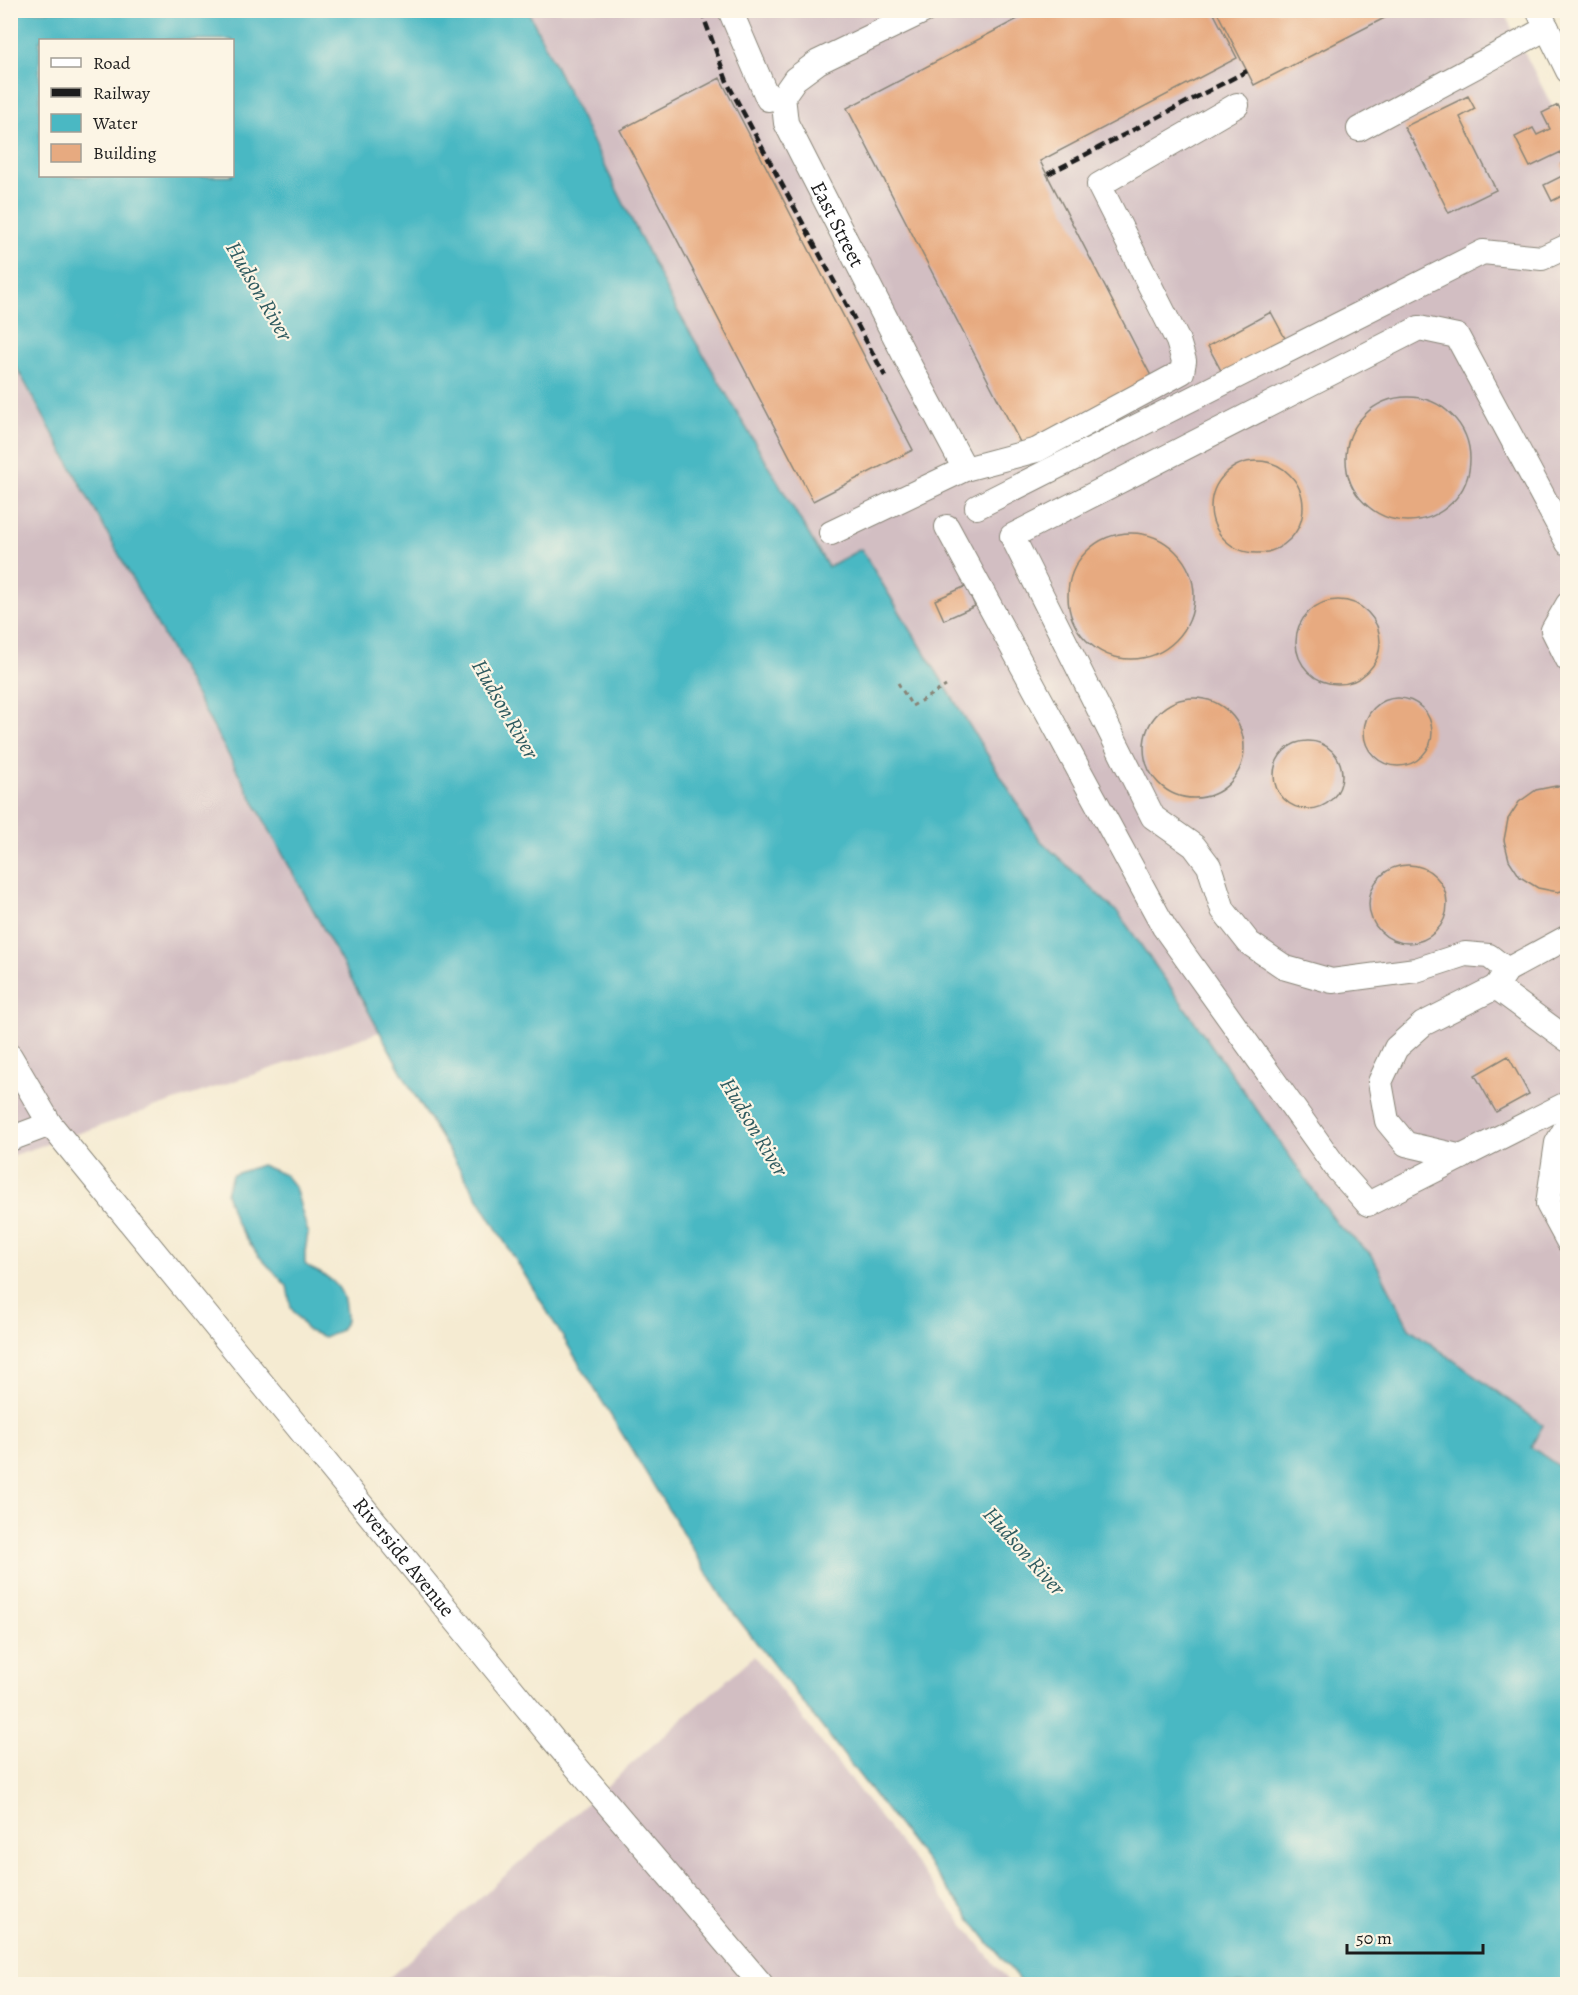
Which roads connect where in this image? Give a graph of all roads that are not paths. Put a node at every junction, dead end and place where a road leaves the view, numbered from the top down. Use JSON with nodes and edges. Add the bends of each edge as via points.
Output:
{"nodes":[{"id":1,"x":730,"y":10,"type":"edge"},
{"id":2,"x":926,"y":10,"type":"edge"},
{"id":3,"x":1543,"y":19,"type":"edge"},
{"id":4,"x":1568,"y":71,"type":"edge"},
{"id":5,"x":789,"y":88,"type":"junction"},
{"id":6,"x":1237,"y":105,"type":"dead end"},
{"id":7,"x":1359,"y":129,"type":"dead end"},
{"id":8,"x":1568,"y":246,"type":"edge"},
{"id":9,"x":965,"y":469,"type":"junction"},
{"id":10,"x":977,"y":507,"type":"dead end"},
{"id":11,"x":947,"y":527,"type":"dead end"},
{"id":12,"x":831,"y":533,"type":"dead end"},
{"id":13,"x":1568,"y":543,"type":"edge"},
{"id":14,"x":1568,"y":604,"type":"edge"},
{"id":15,"x":1568,"y":660,"type":"edge"},
{"id":16,"x":1568,"y":937,"type":"edge"},
{"id":17,"x":1502,"y":978,"type":"junction"},
{"id":18,"x":1568,"y":1040,"type":"edge"},
{"id":19,"x":10,"y":1056,"type":"edge"},
{"id":20,"x":1568,"y":1103,"type":"edge"},
{"id":21,"x":50,"y":1124,"type":"junction"},
{"id":22,"x":1568,"y":1124,"type":"edge"},
{"id":23,"x":10,"y":1139,"type":"edge"},
{"id":24,"x":1462,"y":1156,"type":"junction"},
{"id":25,"x":1568,"y":1241,"type":"edge"},
{"id":26,"x":761,"y":1984,"type":"edge"}],
"edges":[{"from":1,"to":5,"type":"street","via":[[768,99]]},
{"from":2,"to":5,"type":"street","via":[[818,62]]},
{"from":3,"to":4,"type":"street"},
{"from":3,"to":7,"type":"street"},
{"from":5,"to":9,"type":"street","name":"East Street","via":[[786,123]]},
{"from":6,"to":9,"type":"street","via":[[1099,185],[1178,341],[1184,361],[1182,372],[1037,450]]},
{"from":8,"to":10,"type":"street","via":[[1542,258],[1483,252]]},
{"from":9,"to":12,"type":"street"},
{"from":11,"to":24,"type":"street","via":[[1164,927],[1337,1169],[1368,1204]]},
{"from":13,"to":17,"type":"street","via":[[1457,336],[1419,328],[1012,536],[1154,817],[1194,846],[1209,866],[1223,910],[1249,943],[1286,968],[1332,981],[1416,970],[1465,954],[1489,956]]},
{"from":14,"to":15,"type":"street","via":[[1553,630]]},
{"from":16,"to":17,"type":"street"},
{"from":17,"to":18,"type":"street"},
{"from":17,"to":24,"type":"street","via":[[1423,1024],[1396,1048],[1380,1082],[1387,1121],[1406,1144]]},
{"from":19,"to":21,"type":"street","name":"Riverside Avenue"},
{"from":20,"to":24,"type":"street"},
{"from":21,"to":23,"type":"street"},
{"from":21,"to":26,"type":"street","name":"Riverside Avenue","via":[[556,1743]]},
{"from":22,"to":25,"type":"street","via":[[1557,1143],[1548,1204]]}]}
